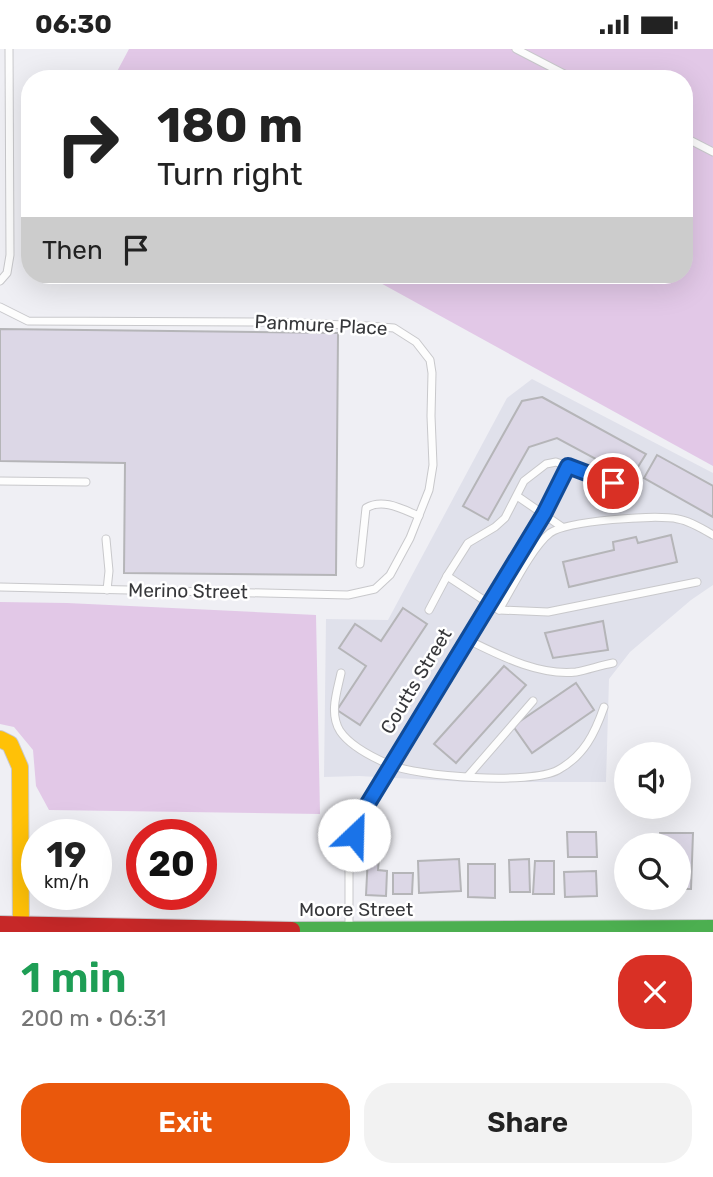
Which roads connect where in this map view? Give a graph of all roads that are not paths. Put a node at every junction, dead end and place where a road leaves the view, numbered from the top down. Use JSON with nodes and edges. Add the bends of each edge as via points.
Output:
{"nodes":[{"id":1,"x":9,"y":49,"type":"edge"},
{"id":2,"x":516,"y":49,"type":"edge"},
{"id":3,"x":557,"y":70,"type":"edge"},
{"id":4,"x":693,"y":142,"type":"edge"},
{"id":5,"x":713,"y":152,"type":"edge"},
{"id":6,"x":0,"y":281,"type":"edge"},
{"id":7,"x":0,"y":307,"type":"edge"},
{"id":8,"x":568,"y":466,"type":"junction"},
{"id":9,"x":0,"y":481,"type":"edge"},
{"id":10,"x":86,"y":482,"type":"dead end"},
{"id":11,"x":636,"y":492,"type":"dead end"},
{"id":12,"x":517,"y":496,"type":"junction"},
{"id":13,"x":544,"y":514,"type":"junction"},
{"id":14,"x":419,"y":516,"type":"junction"},
{"id":15,"x":562,"y":527,"type":"junction"},
{"id":16,"x":713,"y":535,"type":"edge"},
{"id":17,"x":106,"y":539,"type":"dead end"},
{"id":18,"x":360,"y":564,"type":"dead end"},
{"id":19,"x":447,"y":576,"type":"junction"},
{"id":20,"x":697,"y":582,"type":"dead end"},
{"id":21,"x":0,"y":587,"type":"edge"},
{"id":22,"x":375,"y":589,"type":"joint"},
{"id":23,"x":107,"y":590,"type":"junction"},
{"id":24,"x":488,"y":604,"type":"junction"},
{"id":25,"x":429,"y":610,"type":"dead end"},
{"id":26,"x":499,"y":610,"type":"junction"},
{"id":27,"x":466,"y":639,"type":"junction"},
{"id":28,"x":613,"y":663,"type":"dead end"},
{"id":29,"x":341,"y":673,"type":"dead end"},
{"id":30,"x":533,"y":701,"type":"dead end"},
{"id":31,"x":604,"y":707,"type":"dead end"},
{"id":32,"x":0,"y":739,"type":"edge"},
{"id":33,"x":390,"y":765,"type":"junction"},
{"id":34,"x":468,"y":776,"type":"junction"},
{"id":35,"x":0,"y":924,"type":"edge"},
{"id":36,"x":20,"y":928,"type":"edge"},
{"id":37,"x":713,"y":928,"type":"edge"},
{"id":38,"x":623,"y":930,"type":"edge"},
{"id":39,"x":349,"y":932,"type":"edge"}],
"edges":[{"from":1,"to":6,"type":"lane","via":[[10,255],[7,273]]},
{"from":2,"to":3,"type":"lane"},
{"from":4,"to":5,"type":"lane"},
{"from":7,"to":14,"type":"lane","name":"Panmure Place","via":[[28,321],[275,321],[394,328],[416,342],[430,360],[432,373],[433,464]]},
{"from":8,"to":11,"type":"lane"},
{"from":8,"to":12,"type":"lane","via":[[546,464],[524,481]]},
{"from":8,"to":13,"type":"lane","name":"Coutts Street"},
{"from":9,"to":10,"type":"lane"},
{"from":12,"to":13,"type":"lane"},
{"from":12,"to":19,"type":"lane","via":[[505,518],[468,543]]},
{"from":13,"to":15,"type":"lane"},
{"from":13,"to":24,"type":"lane","name":"Coutts Street"},
{"from":14,"to":18,"type":"lane","via":[[385,504],[366,508]]},
{"from":14,"to":22,"type":"lane","name":"Panmure Place","via":[[390,575]]},
{"from":15,"to":16,"type":"lane","via":[[650,516],[680,519]]},
{"from":15,"to":26,"type":"lane","via":[[542,543]]},
{"from":17,"to":23,"type":"lane"},
{"from":19,"to":24,"type":"lane"},
{"from":19,"to":25,"type":"lane"},
{"from":20,"to":26,"type":"lane","via":[[548,612]]},
{"from":21,"to":23,"type":"lane","name":"Merino Street"},
{"from":22,"to":23,"type":"lane","name":"Merino Street","via":[[348,595]]},
{"from":24,"to":26,"type":"lane"},
{"from":24,"to":27,"type":"lane","name":"Coutts Street"},
{"from":27,"to":28,"type":"lane","via":[[509,660],[546,670],[575,672]]},
{"from":27,"to":33,"type":"lane","name":"Coutts Street"},
{"from":29,"to":33,"type":"lane","via":[[334,707],[341,731],[352,744]]},
{"from":30,"to":34,"type":"lane"},
{"from":31,"to":34,"type":"lane","via":[[596,732],[579,755],[556,772],[527,778]]},
{"from":32,"to":36,"type":"street","via":[[10,744],[20,767]]},
{"from":33,"to":34,"type":"lane"},
{"from":33,"to":39,"type":"lane","name":"Coutts Street","via":[[358,820],[349,850]]},
{"from":35,"to":36,"type":"street","name":"Moore Street"},
{"from":36,"to":39,"type":"street","name":"Moore Street"},
{"from":37,"to":38,"type":"street","name":"Moore Street"},
{"from":38,"to":39,"type":"street","name":"Moore Street"}]}
